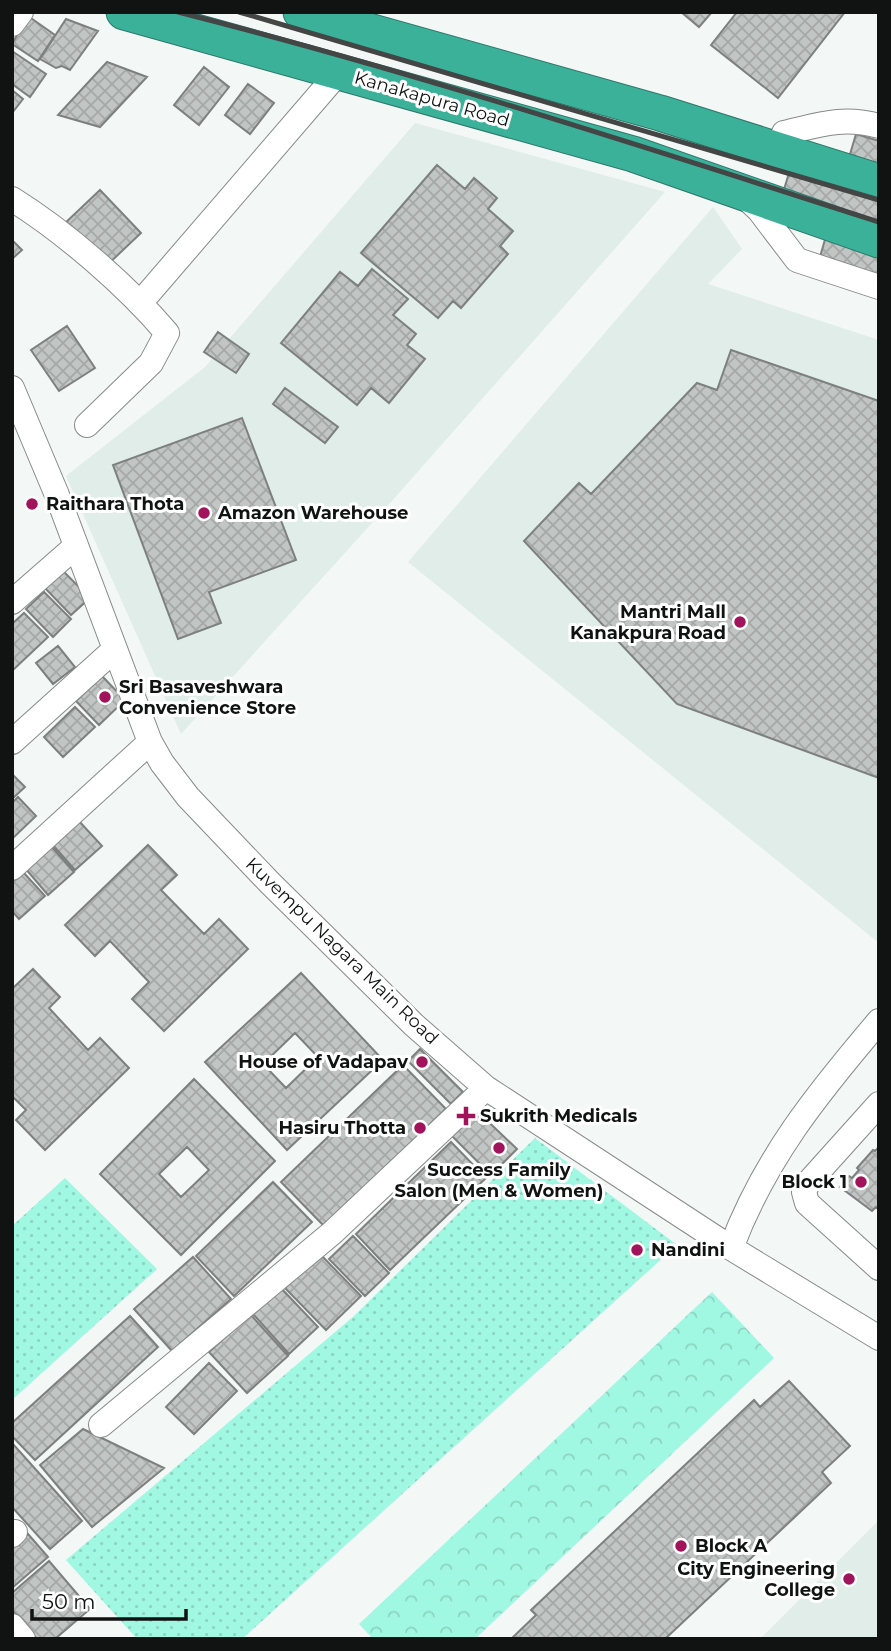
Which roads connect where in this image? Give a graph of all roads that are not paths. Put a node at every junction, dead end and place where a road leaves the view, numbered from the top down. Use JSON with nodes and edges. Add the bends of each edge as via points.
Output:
{"nodes":[{"id":1,"x":21,"y":12,"type":"edge"},
{"id":2,"x":124,"y":12,"type":"edge"},
{"id":3,"x":301,"y":12,"type":"edge"},
{"id":4,"x":12,"y":24,"type":"edge"},
{"id":5,"x":237,"y":27,"type":"edge"},
{"id":6,"x":339,"y":72,"type":"junction"},
{"id":7,"x":879,"y":126,"type":"edge"},
{"id":8,"x":776,"y":149,"type":"junction"},
{"id":9,"x":879,"y":182,"type":"edge"},
{"id":10,"x":739,"y":191,"type":"junction"},
{"id":11,"x":12,"y":200,"type":"edge"},
{"id":12,"x":879,"y":240,"type":"edge"},
{"id":13,"x":879,"y":287,"type":"edge"},
{"id":14,"x":141,"y":302,"type":"junction"},
{"id":15,"x":12,"y":388,"type":"edge"},
{"id":16,"x":87,"y":425,"type":"dead end"},
{"id":17,"x":20,"y":435,"type":"edge"},
{"id":18,"x":76,"y":546,"type":"junction"},
{"id":19,"x":12,"y":602,"type":"edge"},
{"id":20,"x":114,"y":650,"type":"junction"},
{"id":21,"x":12,"y":741,"type":"edge"},
{"id":22,"x":150,"y":742,"type":"junction"},
{"id":23,"x":12,"y":869,"type":"edge"},
{"id":24,"x":879,"y":1021,"type":"edge"},
{"id":25,"x":486,"y":1088,"type":"junction"},
{"id":26,"x":879,"y":1104,"type":"edge"},
{"id":27,"x":730,"y":1248,"type":"junction"},
{"id":28,"x":879,"y":1268,"type":"edge"},
{"id":29,"x":879,"y":1338,"type":"edge"},
{"id":30,"x":101,"y":1424,"type":"dead end"},
{"id":31,"x":12,"y":1626,"type":"edge"},
{"id":32,"x":23,"y":1639,"type":"edge"}],
"edges":[{"from":1,"to":4,"type":"street"},
{"from":2,"to":5,"type":"highway","name":"Kanakapura Road"},
{"from":3,"to":8,"type":"highway"},
{"from":5,"to":6,"type":"highway","name":"Kanakapura Road"},
{"from":6,"to":10,"type":"highway","name":"Kanakapura Road","via":[[634,154]]},
{"from":6,"to":14,"type":"street"},
{"from":7,"to":8,"type":"street","via":[[838,120],[783,134]]},
{"from":8,"to":9,"type":"highway"},
{"from":10,"to":12,"type":"highway","name":"Kanakapura Road"},
{"from":10,"to":13,"type":"street","name":"Kanakapura Road","via":[[797,260]]},
{"from":11,"to":14,"type":"street","via":[[40,216]]},
{"from":14,"to":16,"type":"street","via":[[167,333],[151,363]]},
{"from":15,"to":17,"type":"street","name":"Kuvempu Nagara Main Road"},
{"from":17,"to":18,"type":"street","name":"Kuvempu Nagara Main Road"},
{"from":18,"to":19,"type":"street"},
{"from":18,"to":20,"type":"street","name":"Kuvempu Nagara Main Road"},
{"from":20,"to":21,"type":"street"},
{"from":20,"to":22,"type":"street","name":"Kuvempu Nagara Main Road"},
{"from":22,"to":23,"type":"street"},
{"from":22,"to":25,"type":"street","name":"Kuvempu Nagara Main Road","via":[[188,797],[270,883],[414,1025]]},
{"from":24,"to":27,"type":"street","via":[[778,1150]]},
{"from":25,"to":27,"type":"street","name":"Kuvempu Nagara Main Road"},
{"from":25,"to":30,"type":"street","via":[[332,1233]]},
{"from":26,"to":28,"type":"street","via":[[804,1192],[807,1203]]},
{"from":27,"to":29,"type":"street","name":"Kuvempu Nagara Main Road"},
{"from":31,"to":32,"type":"street"}]}
